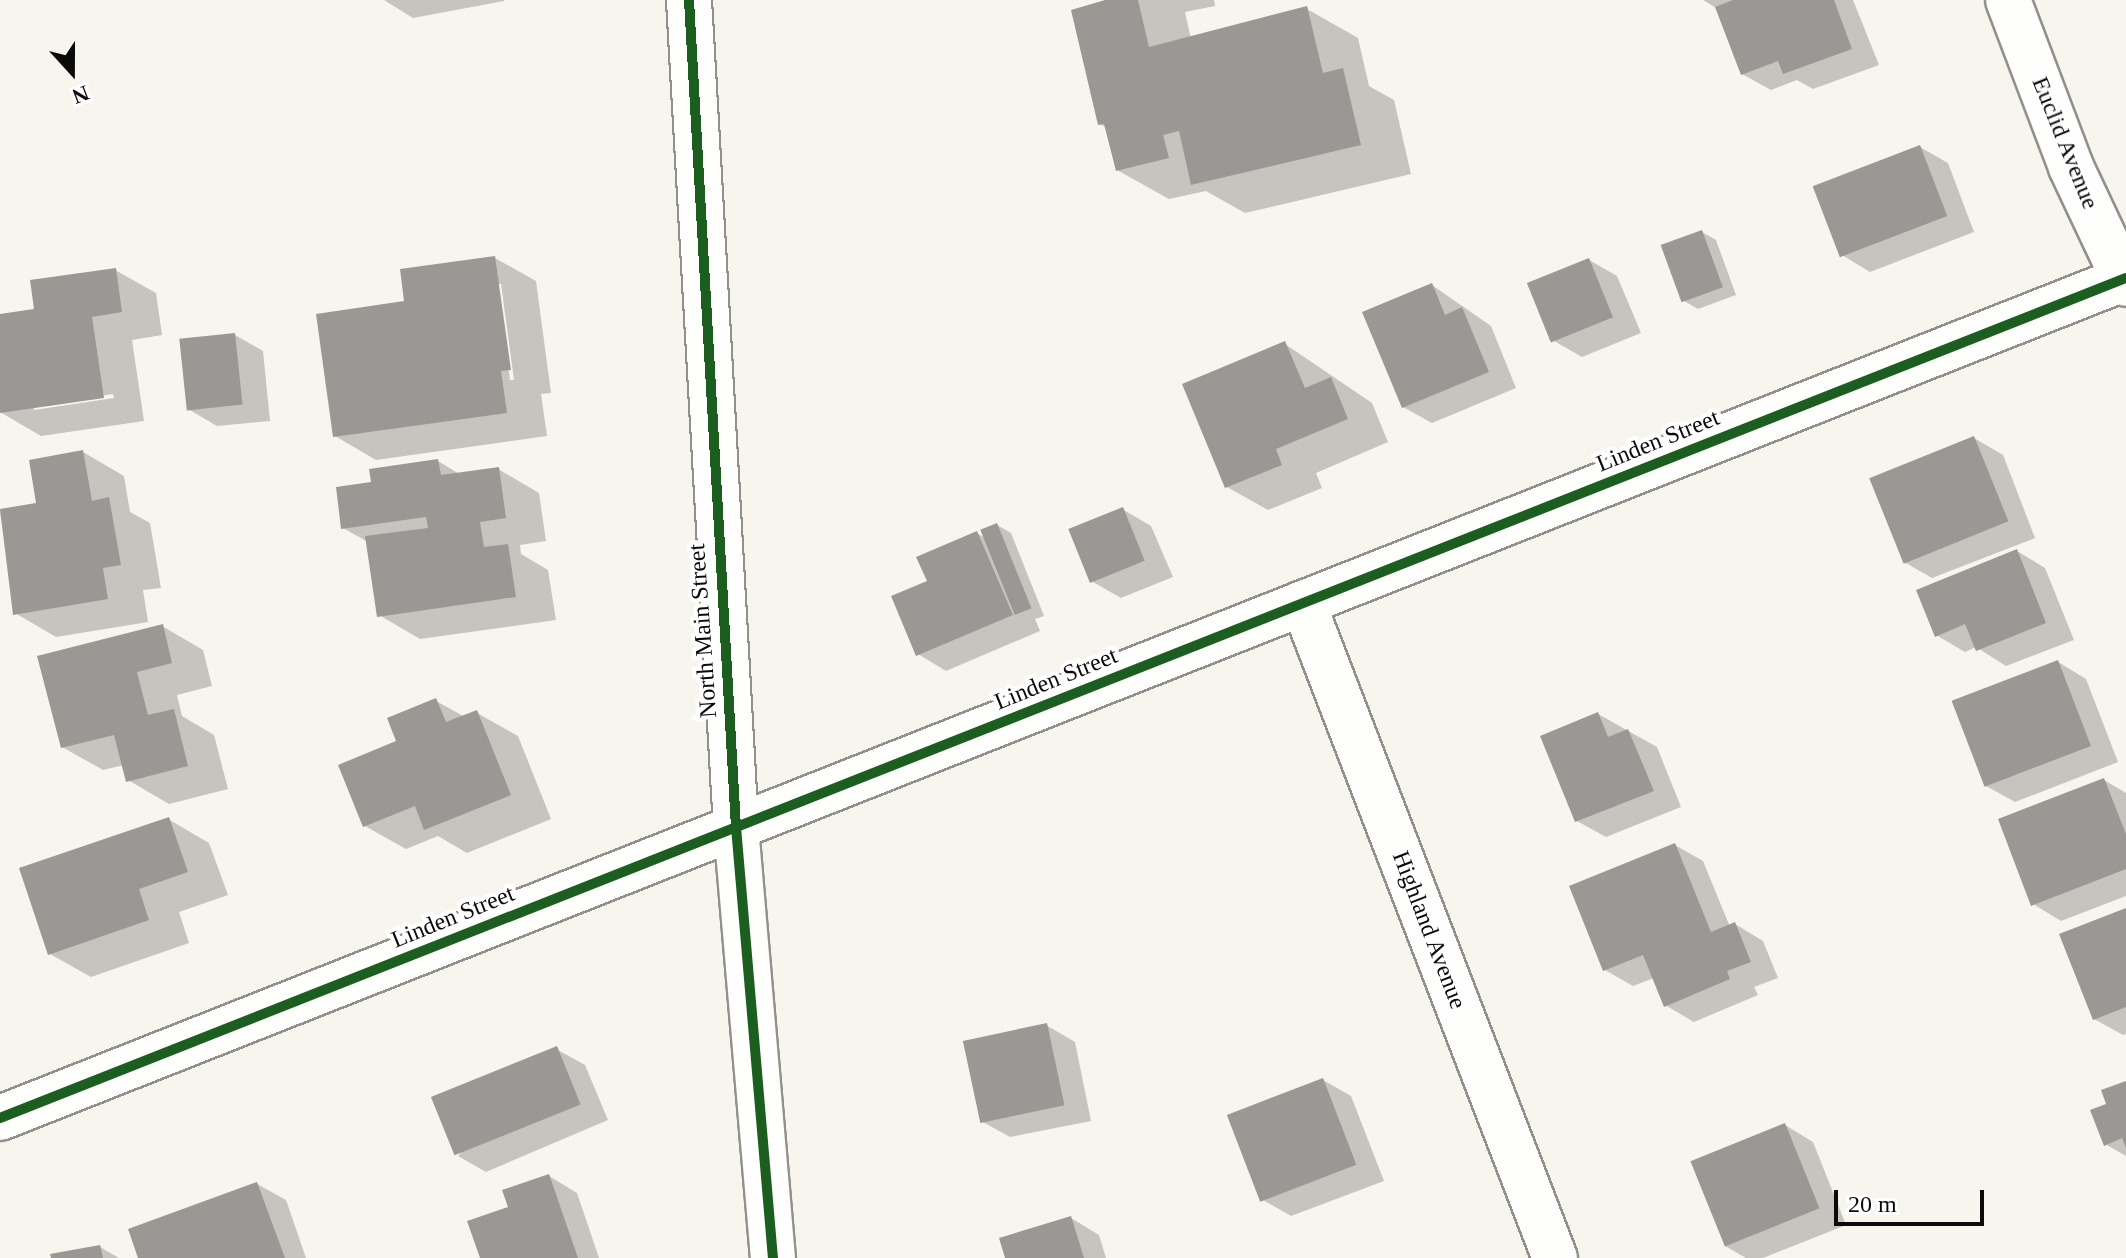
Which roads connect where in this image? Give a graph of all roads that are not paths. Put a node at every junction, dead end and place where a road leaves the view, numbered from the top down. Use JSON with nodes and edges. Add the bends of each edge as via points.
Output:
{"nodes":[{"id":1,"x":689,"y":0,"type":"edge"},
{"id":2,"x":2008,"y":0,"type":"edge"},
{"id":3,"x":2125,"y":280,"type":"edge"},
{"id":4,"x":1303,"y":603,"type":"junction"},
{"id":5,"x":736,"y":827,"type":"junction"},
{"id":6,"x":0,"y":1118,"type":"edge"},
{"id":7,"x":773,"y":1258,"type":"edge"},
{"id":8,"x":1555,"y":1258,"type":"edge"}],
"edges":[{"from":1,"to":5,"type":"street","name":"North Main Street"},
{"from":2,"to":3,"type":"street","name":"Euclid Avenue","via":[[2071,167]]},
{"from":3,"to":4,"type":"street","name":"Linden Street"},
{"from":4,"to":5,"type":"street","name":"Linden Street"},
{"from":4,"to":8,"type":"street","name":"Highland Avenue"},
{"from":5,"to":6,"type":"street","name":"Linden Street"},
{"from":5,"to":7,"type":"street","name":"North Main Street"}]}
